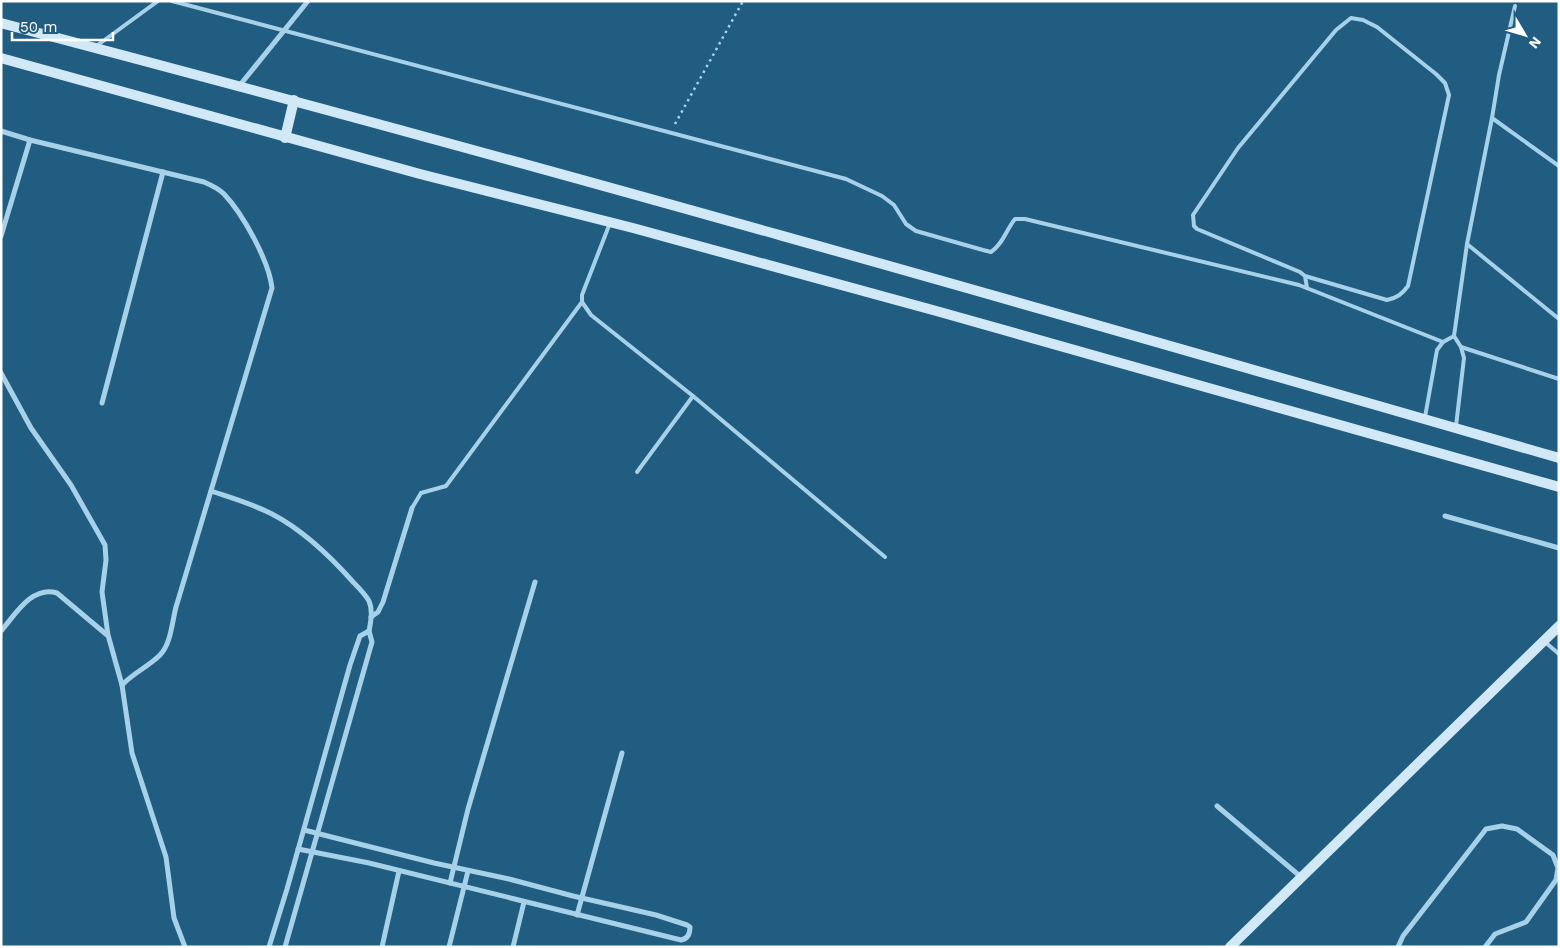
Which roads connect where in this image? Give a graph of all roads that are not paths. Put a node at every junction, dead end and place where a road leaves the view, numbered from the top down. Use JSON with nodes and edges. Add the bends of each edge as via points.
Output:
{"nodes":[{"id":1,"x":158,"y":1,"type":"edge"},
{"id":2,"x":172,"y":1,"type":"edge"},
{"id":3,"x":308,"y":1,"type":"edge"},
{"id":4,"x":1515,"y":6,"type":"dead end"},
{"id":5,"x":1,"y":23,"type":"edge"},
{"id":6,"x":285,"y":30,"type":"junction"},
{"id":7,"x":94,"y":47,"type":"junction"},
{"id":8,"x":1,"y":58,"type":"edge"},
{"id":9,"x":240,"y":85,"type":"junction"},
{"id":10,"x":294,"y":100,"type":"junction"},
{"id":11,"x":1492,"y":118,"type":"junction"},
{"id":12,"x":1,"y":130,"type":"edge"},
{"id":13,"x":285,"y":138,"type":"junction"},
{"id":14,"x":30,"y":140,"type":"junction"},
{"id":15,"x":1559,"y":166,"type":"edge"},
{"id":16,"x":164,"y":172,"type":"junction"},
{"id":17,"x":610,"y":223,"type":"junction"},
{"id":18,"x":1,"y":236,"type":"edge"},
{"id":19,"x":1467,"y":244,"type":"junction"},
{"id":20,"x":1305,"y":276,"type":"junction"},
{"id":21,"x":1307,"y":288,"type":"junction"},
{"id":22,"x":582,"y":302,"type":"junction"},
{"id":23,"x":1559,"y":319,"type":"edge"},
{"id":24,"x":1454,"y":336,"type":"junction"},
{"id":25,"x":1443,"y":342,"type":"junction"},
{"id":26,"x":1461,"y":347,"type":"junction"},
{"id":27,"x":1,"y":373,"type":"edge"},
{"id":28,"x":1559,"y":379,"type":"edge"},
{"id":29,"x":693,"y":396,"type":"junction"},
{"id":30,"x":102,"y":403,"type":"dead end"},
{"id":31,"x":1424,"y":419,"type":"junction"},
{"id":32,"x":1456,"y":428,"type":"junction"},
{"id":33,"x":1559,"y":458,"type":"edge"},
{"id":34,"x":636,"y":472,"type":"dead end"},
{"id":35,"x":1559,"y":487,"type":"edge"},
{"id":36,"x":211,"y":491,"type":"junction"},
{"id":37,"x":412,"y":508,"type":"joint"},
{"id":38,"x":1444,"y":516,"type":"dead end"},
{"id":39,"x":1559,"y":548,"type":"edge"},
{"id":40,"x":885,"y":557,"type":"dead end"},
{"id":41,"x":536,"y":582,"type":"dead end"},
{"id":42,"x":371,"y":617,"type":"junction"},
{"id":43,"x":1559,"y":626,"type":"edge"},
{"id":44,"x":1,"y":631,"type":"edge"},
{"id":45,"x":369,"y":631,"type":"junction"},
{"id":46,"x":108,"y":635,"type":"junction"},
{"id":47,"x":1544,"y":641,"type":"junction"},
{"id":48,"x":1559,"y":654,"type":"edge"},
{"id":49,"x":122,"y":685,"type":"junction"},
{"id":50,"x":622,"y":753,"type":"dead end"},
{"id":51,"x":1217,"y":806,"type":"dead end"},
{"id":52,"x":304,"y":830,"type":"junction"},
{"id":53,"x":317,"y":833,"type":"junction"},
{"id":54,"x":298,"y":849,"type":"junction"},
{"id":55,"x":312,"y":853,"type":"junction"},
{"id":56,"x":454,"y":867,"type":"junction"},
{"id":57,"x":398,"y":870,"type":"junction"},
{"id":58,"x":468,"y":871,"type":"junction"},
{"id":59,"x":1302,"y":877,"type":"junction"},
{"id":60,"x":450,"y":884,"type":"junction"},
{"id":61,"x":465,"y":887,"type":"junction"},
{"id":62,"x":581,"y":898,"type":"junction"},
{"id":63,"x":524,"y":902,"type":"junction"},
{"id":64,"x":577,"y":915,"type":"junction"},
{"id":65,"x":185,"y":947,"type":"edge"},
{"id":66,"x":269,"y":947,"type":"edge"},
{"id":67,"x":285,"y":947,"type":"edge"},
{"id":68,"x":382,"y":947,"type":"edge"},
{"id":69,"x":449,"y":947,"type":"edge"},
{"id":70,"x":513,"y":947,"type":"edge"},
{"id":71,"x":1230,"y":947,"type":"edge"},
{"id":72,"x":1398,"y":947,"type":"edge"},
{"id":73,"x":1485,"y":947,"type":"edge"}],
"edges":[{"from":1,"to":7,"type":"lane"},
{"from":2,"to":6,"type":"lane"},
{"from":3,"to":6,"type":"street"},
{"from":4,"to":11,"type":"lane"},
{"from":5,"to":7,"type":"street"},
{"from":6,"to":9,"type":"street"},
{"from":6,"to":21,"type":"lane","via":[[846,179],[882,196],[916,231],[991,252],[1002,242],[1015,219],[1025,219]]},
{"from":7,"to":9,"type":"street"},
{"from":8,"to":13,"type":"street"},
{"from":9,"to":10,"type":"street"},
{"from":10,"to":13,"type":"street"},
{"from":10,"to":31,"type":"street","via":[[1015,300]]},
{"from":11,"to":15,"type":"lane"},
{"from":11,"to":19,"type":"lane"},
{"from":12,"to":14,"type":"street"},
{"from":13,"to":17,"type":"street"},
{"from":14,"to":16,"type":"street"},
{"from":14,"to":18,"type":"street"},
{"from":16,"to":30,"type":"street"},
{"from":16,"to":36,"type":"street","via":[[204,182],[223,192],[238,212],[271,277],[272,288]]},
{"from":17,"to":22,"type":"lane"},
{"from":17,"to":35,"type":"street","via":[[940,312]]},
{"from":19,"to":23,"type":"lane"},
{"from":19,"to":24,"type":"lane"},
{"from":20,"to":20,"type":"lane","via":[[1293,268],[1197,229],[1193,215],[1238,148],[1336,30],[1351,18],[1363,20],[1377,27],[1436,74],[1445,83],[1449,95],[1408,286],[1403,293],[1387,300]]},
{"from":20,"to":21,"type":"lane"},
{"from":21,"to":25,"type":"lane"},
{"from":22,"to":29,"type":"lane","via":[[591,315]]},
{"from":22,"to":37,"type":"lane","via":[[446,486],[421,493]]},
{"from":24,"to":25,"type":"lane"},
{"from":24,"to":26,"type":"lane"},
{"from":25,"to":31,"type":"lane","via":[[1437,350]]},
{"from":26,"to":28,"type":"lane"},
{"from":26,"to":32,"type":"lane","via":[[1464,358]]},
{"from":27,"to":46,"type":"street","via":[[105,545],[102,592]]},
{"from":29,"to":34,"type":"lane"},
{"from":29,"to":40,"type":"lane"},
{"from":31,"to":32,"type":"street"},
{"from":32,"to":33,"type":"street"},
{"from":36,"to":42,"type":"street","via":[[274,515],[314,543],[362,592],[369,602]]},
{"from":36,"to":49,"type":"street","via":[[167,645],[160,655]]},
{"from":37,"to":42,"type":"street","via":[[383,602]]},
{"from":38,"to":39,"type":"street"},
{"from":41,"to":56,"type":"street","via":[[468,809]]},
{"from":42,"to":45,"type":"street"},
{"from":43,"to":47,"type":"street"},
{"from":44,"to":46,"type":"street","via":[[31,597],[51,592]]},
{"from":45,"to":52,"type":"street","via":[[360,636],[350,664]]},
{"from":45,"to":53,"type":"street","via":[[372,642]]},
{"from":46,"to":49,"type":"street"},
{"from":47,"to":48,"type":"lane"},
{"from":47,"to":59,"type":"street"},
{"from":49,"to":65,"type":"street","via":[[132,753],[166,857],[174,918]]},
{"from":50,"to":62,"type":"street"},
{"from":51,"to":59,"type":"street"},
{"from":52,"to":53,"type":"street"},
{"from":52,"to":54,"type":"street"},
{"from":53,"to":55,"type":"street"},
{"from":53,"to":56,"type":"street"},
{"from":54,"to":55,"type":"street"},
{"from":54,"to":66,"type":"street"},
{"from":55,"to":57,"type":"street"},
{"from":55,"to":67,"type":"street"},
{"from":56,"to":58,"type":"street"},
{"from":56,"to":60,"type":"street"},
{"from":57,"to":60,"type":"street"},
{"from":57,"to":68,"type":"street"},
{"from":58,"to":61,"type":"street"},
{"from":58,"to":62,"type":"street"},
{"from":59,"to":71,"type":"street"},
{"from":60,"to":61,"type":"street"},
{"from":61,"to":63,"type":"street"},
{"from":61,"to":69,"type":"street"},
{"from":62,"to":64,"type":"street"},
{"from":62,"to":64,"type":"street","via":[[656,915],[687,925],[690,931],[688,937],[681,940]]},
{"from":63,"to":64,"type":"street"},
{"from":63,"to":70,"type":"street"},
{"from":72,"to":73,"type":"street","via":[[1403,936],[1486,829],[1502,826],[1517,829],[1553,856],[1558,868],[1556,880],[1526,922],[1495,934]]}]}
